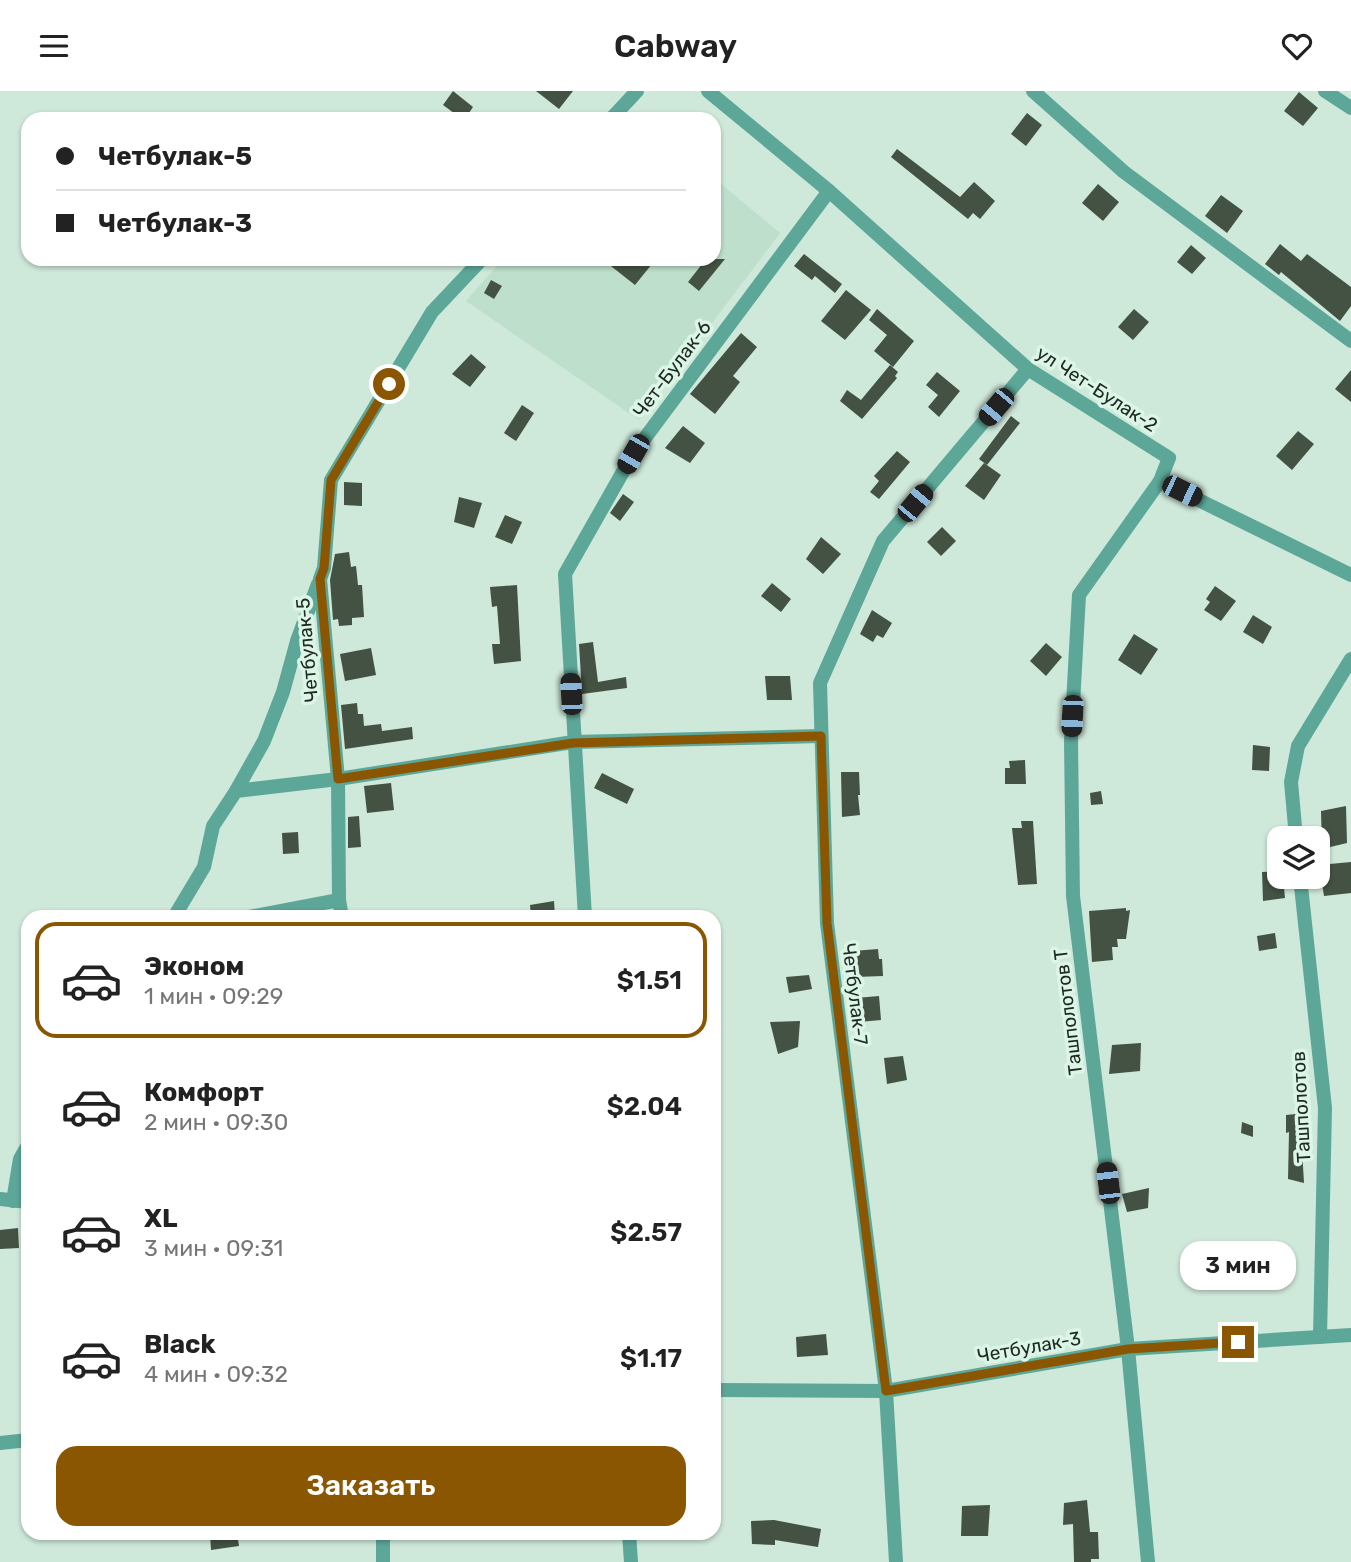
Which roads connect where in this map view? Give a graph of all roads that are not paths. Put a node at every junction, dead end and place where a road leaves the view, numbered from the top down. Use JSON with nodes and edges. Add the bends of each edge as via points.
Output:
{"nodes":[{"id":1,"x":637,"y":91,"type":"edge"},
{"id":2,"x":708,"y":91,"type":"edge"},
{"id":3,"x":1033,"y":91,"type":"edge"},
{"id":4,"x":1325,"y":91,"type":"edge"},
{"id":5,"x":1351,"y":108,"type":"edge"},
{"id":6,"x":618,"y":112,"type":"edge"},
{"id":7,"x":829,"y":191,"type":"junction"},
{"id":8,"x":475,"y":266,"type":"edge"},
{"id":9,"x":1351,"y":341,"type":"edge"},
{"id":10,"x":1028,"y":369,"type":"junction"},
{"id":11,"x":1160,"y":481,"type":"junction"},
{"id":12,"x":1351,"y":575,"type":"edge"},
{"id":13,"x":320,"y":579,"type":"junction"},
{"id":14,"x":1351,"y":659,"type":"edge"},
{"id":15,"x":821,"y":736,"type":"junction"},
{"id":16,"x":573,"y":743,"type":"junction"},
{"id":17,"x":338,"y":779,"type":"junction"},
{"id":18,"x":236,"y":791,"type":"junction"},
{"id":19,"x":1295,"y":826,"type":"edge"},
{"id":20,"x":1301,"y":889,"type":"edge"},
{"id":21,"x":340,"y":900,"type":"junction"},
{"id":22,"x":178,"y":910,"type":"edge"},
{"id":23,"x":286,"y":910,"type":"edge"},
{"id":24,"x":341,"y":910,"type":"edge"},
{"id":25,"x":585,"y":910,"type":"edge"},
{"id":26,"x":21,"y":1157,"type":"edge"},
{"id":27,"x":14,"y":1201,"type":"edge"},
{"id":28,"x":1351,"y":1335,"type":"edge"},
{"id":29,"x":1320,"y":1337,"type":"junction"},
{"id":30,"x":1128,"y":1349,"type":"junction"},
{"id":31,"x":721,"y":1391,"type":"edge"},
{"id":32,"x":886,"y":1391,"type":"junction"},
{"id":33,"x":21,"y":1441,"type":"edge"},
{"id":34,"x":0,"y":1443,"type":"edge"},
{"id":35,"x":383,"y":1540,"type":"edge"},
{"id":36,"x":629,"y":1540,"type":"edge"},
{"id":37,"x":383,"y":1562,"type":"edge"},
{"id":38,"x":631,"y":1562,"type":"edge"},
{"id":39,"x":896,"y":1562,"type":"edge"},
{"id":40,"x":1149,"y":1562,"type":"edge"}],
"edges":[{"from":1,"to":6,"type":"street"},
{"from":2,"to":7,"type":"street","name":"ул Чет-Булак-2"},
{"from":3,"to":9,"type":"street","via":[[1124,172]]},
{"from":4,"to":5,"type":"street"},
{"from":7,"to":10,"type":"street","name":"ул Чет-Булак-2"},
{"from":7,"to":16,"type":"street","name":"Чет-Булак-6","via":[[633,454],[565,574]]},
{"from":8,"to":13,"type":"street","name":"Четбулак-5","via":[[432,312],[331,480]]},
{"from":10,"to":11,"type":"street","name":"ул Чет-Булак-2","via":[[1169,458]]},
{"from":10,"to":15,"type":"street","name":"Четбулак-7","via":[[883,541],[820,683]]},
{"from":11,"to":12,"type":"street"},
{"from":11,"to":30,"type":"street","name":"Ташполотов Т","via":[[1079,595],[1071,740],[1073,896]]},
{"from":13,"to":17,"type":"street","name":"Четбулак-5"},
{"from":13,"to":18,"type":"street","via":[[264,741]]},
{"from":14,"to":19,"type":"street","via":[[1298,746],[1291,782]]},
{"from":15,"to":16,"type":"street"},
{"from":15,"to":32,"type":"street","name":"Четбулак-7","via":[[827,923]]},
{"from":16,"to":17,"type":"street"},
{"from":16,"to":25,"type":"street","name":"Чет-Булак-6"},
{"from":17,"to":18,"type":"street"},
{"from":17,"to":21,"type":"street","name":"Четбулак-5"},
{"from":18,"to":22,"type":"street","via":[[213,826],[204,867]]},
{"from":20,"to":29,"type":"street","name":"Ташполотов","via":[[1325,1108]]},
{"from":21,"to":23,"type":"street"},
{"from":21,"to":24,"type":"street","name":"Четбулак-5"},
{"from":26,"to":27,"type":"street"},
{"from":28,"to":29,"type":"street","name":"Четбулак-3"},
{"from":29,"to":30,"type":"street","name":"Четбулак-3"},
{"from":30,"to":32,"type":"street","name":"Четбулак-3"},
{"from":30,"to":40,"type":"street","name":"Ташполотов Т"},
{"from":31,"to":32,"type":"street","name":"Четбулак-3"},
{"from":32,"to":39,"type":"street","name":"Четбулак-7"},
{"from":33,"to":34,"type":"street"},
{"from":35,"to":37,"type":"street"},
{"from":36,"to":38,"type":"street"}]}
